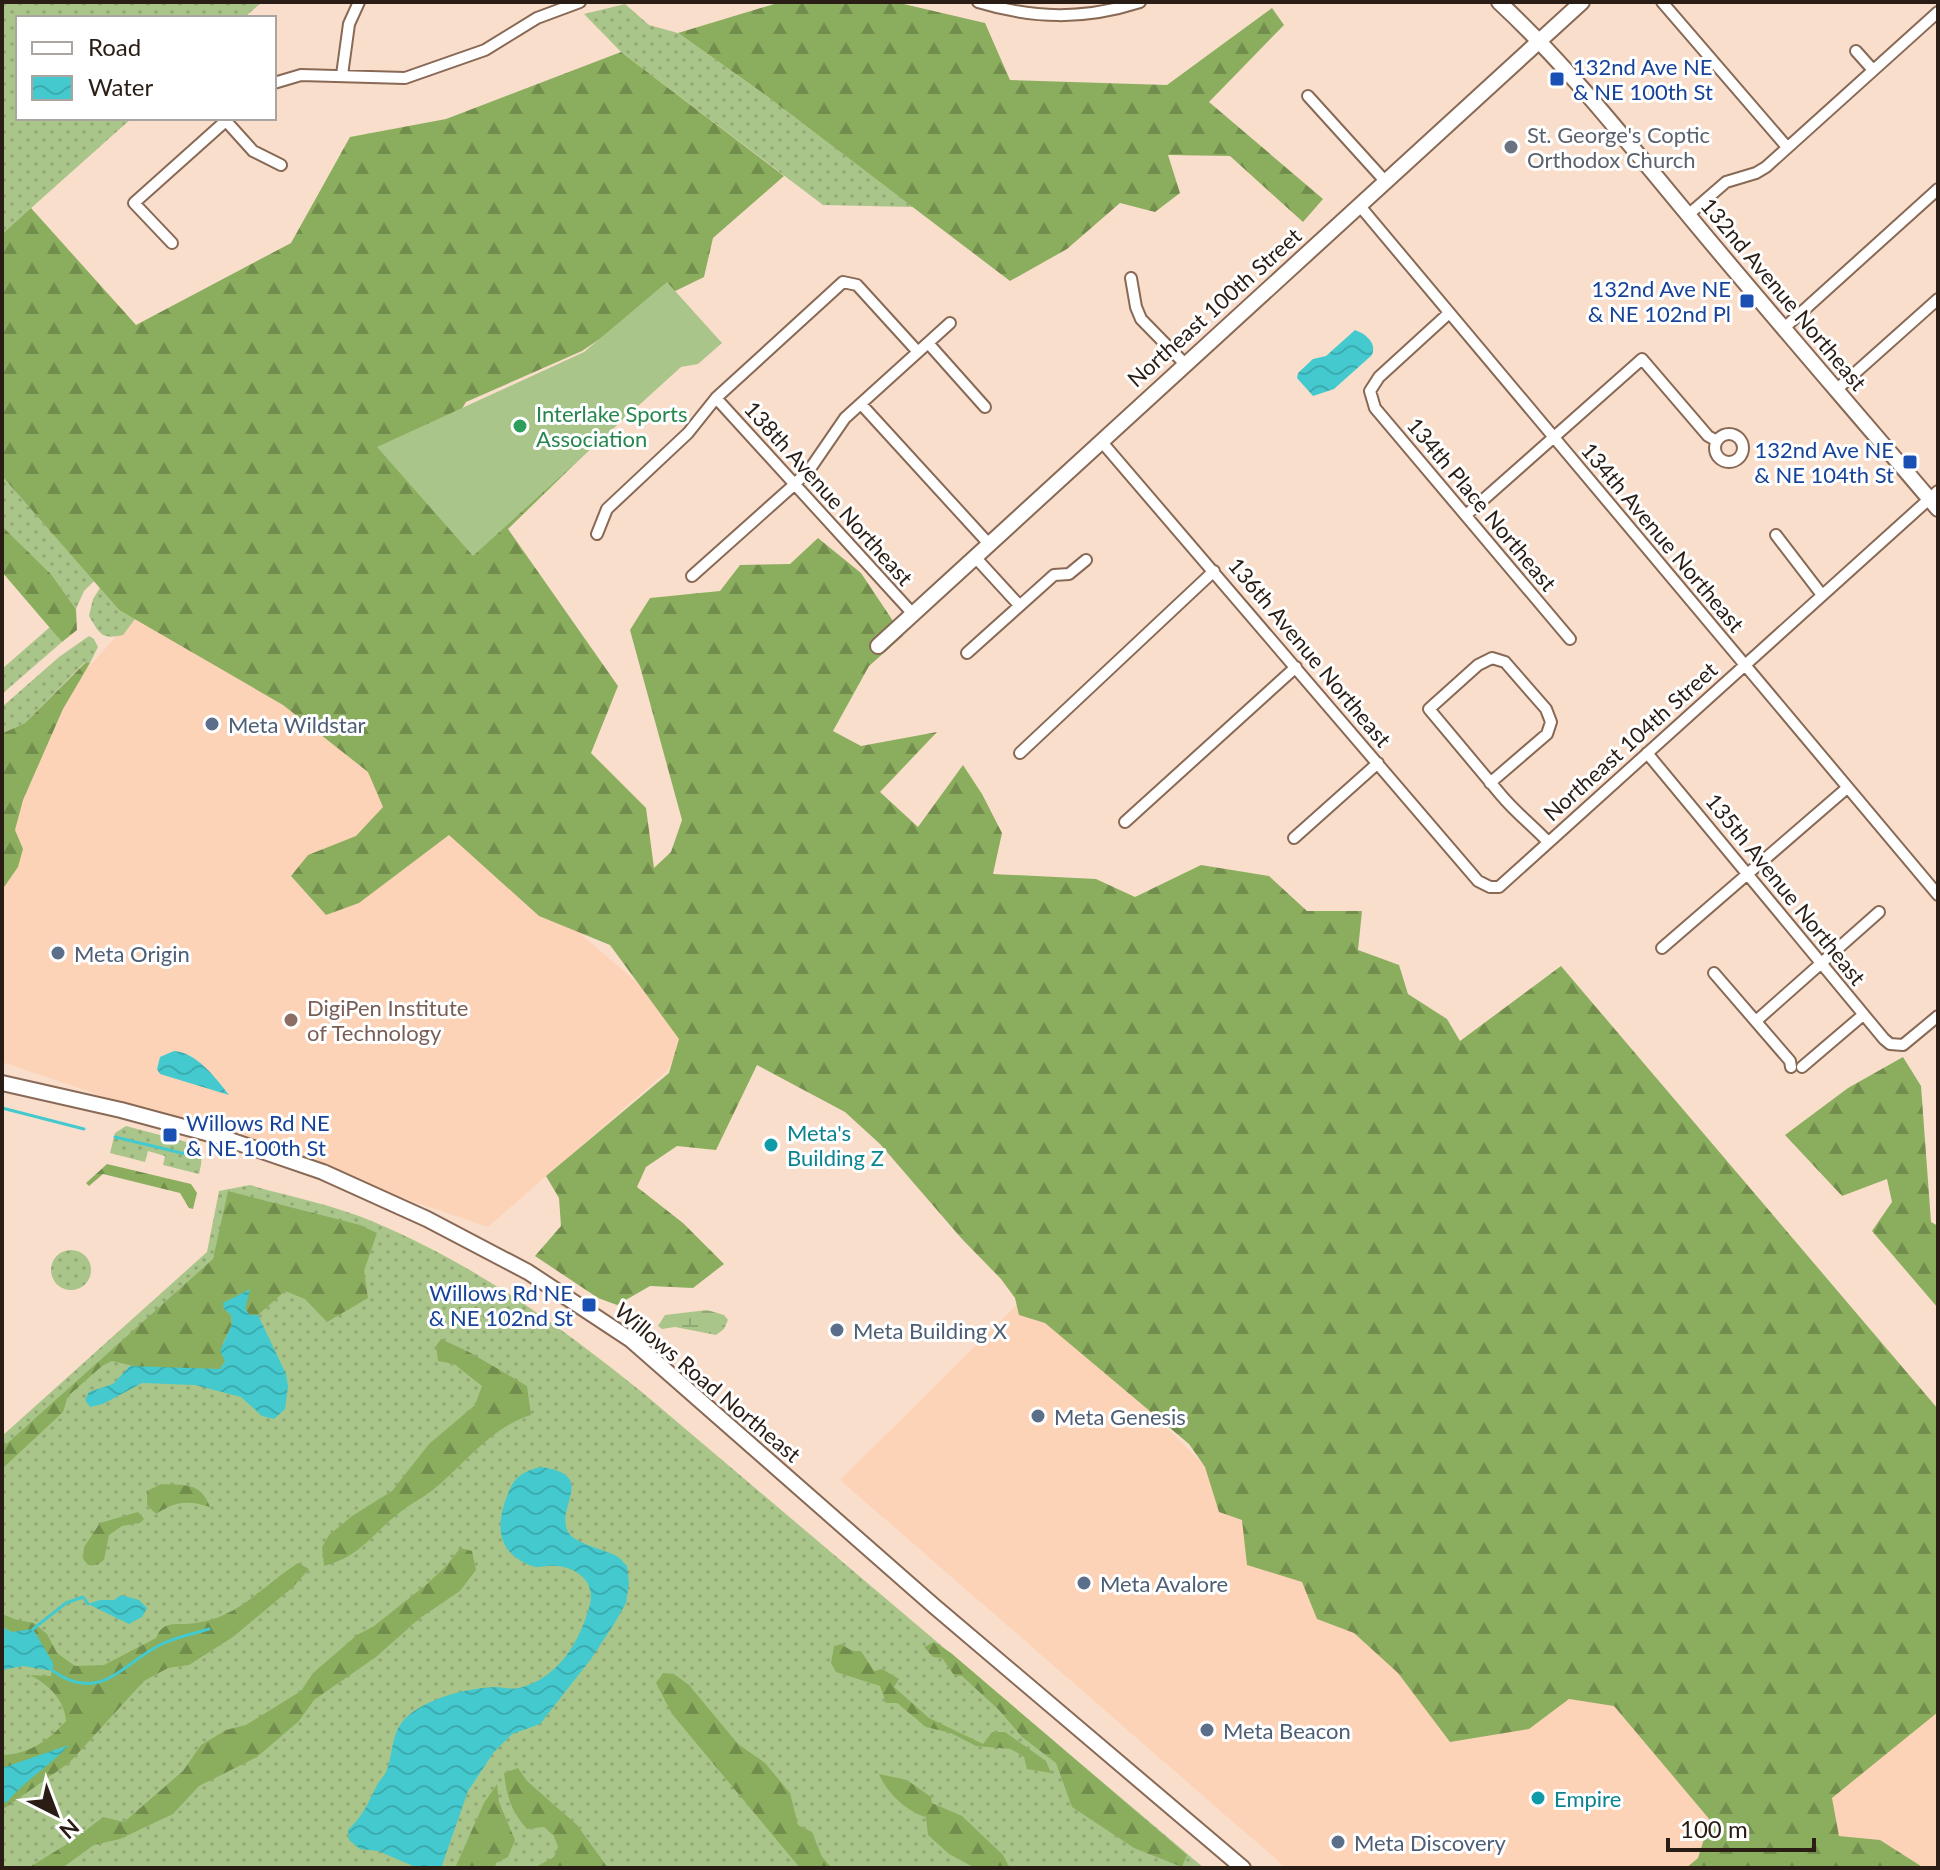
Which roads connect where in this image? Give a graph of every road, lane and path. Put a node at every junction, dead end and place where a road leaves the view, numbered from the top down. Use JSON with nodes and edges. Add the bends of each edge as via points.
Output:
{"nodes":[{"id":1,"x":359,"y":2,"type":"edge"},
{"id":2,"x":580,"y":2,"type":"edge"},
{"id":3,"x":978,"y":2,"type":"edge"},
{"id":4,"x":1140,"y":2,"type":"edge"},
{"id":5,"x":1499,"y":2,"type":"edge"},
{"id":6,"x":1582,"y":2,"type":"edge"},
{"id":7,"x":1662,"y":2,"type":"edge"},
{"id":8,"x":1938,"y":12,"type":"edge"},
{"id":9,"x":1539,"y":41,"type":"junction"},
{"id":10,"x":1856,"y":51,"type":"dead end"},
{"id":11,"x":1873,"y":70,"type":"junction"},
{"id":12,"x":342,"y":75,"type":"junction"},
{"id":13,"x":276,"y":82,"type":"edge"},
{"id":14,"x":1308,"y":96,"type":"dead end"},
{"id":15,"x":227,"y":120,"type":"edge"},
{"id":16,"x":1787,"y":147,"type":"junction"},
{"id":17,"x":281,"y":165,"type":"dead end"},
{"id":18,"x":1385,"y":181,"type":"junction"},
{"id":19,"x":1938,"y":189,"type":"edge"},
{"id":20,"x":1359,"y":205,"type":"junction"},
{"id":21,"x":1688,"y":215,"type":"junction"},
{"id":22,"x":172,"y":243,"type":"dead end"},
{"id":23,"x":1131,"y":278,"type":"dead end"},
{"id":24,"x":1938,"y":299,"type":"edge"},
{"id":25,"x":1448,"y":314,"type":"junction"},
{"id":26,"x":950,"y":323,"type":"dead end"},
{"id":27,"x":1783,"y":329,"type":"junction"},
{"id":28,"x":928,"y":343,"type":"junction"},
{"id":29,"x":918,"y":352,"type":"junction"},
{"id":30,"x":1185,"y":364,"type":"junction"},
{"id":31,"x":1836,"y":390,"type":"junction"},
{"id":32,"x":716,"y":398,"type":"junction"},
{"id":33,"x":861,"y":404,"type":"junction"},
{"id":34,"x":985,"y":407,"type":"dead end"},
{"id":35,"x":1554,"y":439,"type":"junction"},
{"id":36,"x":1101,"y":441,"type":"junction"},
{"id":37,"x":1717,"y":441,"type":"dead end"},
{"id":38,"x":795,"y":484,"type":"junction"},
{"id":39,"x":1935,"y":500,"type":"edge"},
{"id":40,"x":1466,"y":515,"type":"junction"},
{"id":41,"x":597,"y":534,"type":"dead end"},
{"id":42,"x":1776,"y":535,"type":"dead end"},
{"id":43,"x":989,"y":544,"type":"junction"},
{"id":44,"x":975,"y":557,"type":"junction"},
{"id":45,"x":1086,"y":560,"type":"dead end"},
{"id":46,"x":1214,"y":571,"type":"junction"},
{"id":47,"x":692,"y":576,"type":"dead end"},
{"id":48,"x":1822,"y":595,"type":"junction"},
{"id":49,"x":1019,"y":605,"type":"junction"},
{"id":50,"x":913,"y":614,"type":"junction"},
{"id":51,"x":1570,"y":639,"type":"dead end"},
{"id":52,"x":878,"y":646,"type":"dead end"},
{"id":53,"x":967,"y":653,"type":"dead end"},
{"id":54,"x":1745,"y":665,"type":"junction"},
{"id":55,"x":1296,"y":667,"type":"junction"},
{"id":56,"x":1020,"y":753,"type":"dead end"},
{"id":57,"x":1647,"y":753,"type":"junction"},
{"id":58,"x":1378,"y":763,"type":"junction"},
{"id":59,"x":1490,"y":783,"type":"junction"},
{"id":60,"x":1847,"y":788,"type":"junction"},
{"id":61,"x":1125,"y":822,"type":"dead end"},
{"id":62,"x":1294,"y":838,"type":"dead end"},
{"id":63,"x":1548,"y":842,"type":"junction"},
{"id":64,"x":1747,"y":875,"type":"junction"},
{"id":65,"x":1490,"y":887,"type":"joint"},
{"id":66,"x":1938,"y":895,"type":"edge"},
{"id":67,"x":1879,"y":912,"type":"dead end"},
{"id":68,"x":1662,"y":948,"type":"dead end"},
{"id":69,"x":1820,"y":964,"type":"junction"},
{"id":70,"x":1714,"y":973,"type":"dead end"},
{"id":71,"x":1863,"y":1015,"type":"junction"},
{"id":72,"x":1938,"y":1016,"type":"edge"},
{"id":73,"x":1756,"y":1021,"type":"junction"},
{"id":74,"x":2,"y":1083,"type":"edge"},
{"id":75,"x":1243,"y":1868,"type":"edge"}],
"edges":[{"from":1,"to":12,"type":"street","via":[[349,24]]},
{"from":2,"to":12,"type":"street","via":[[537,18],[485,50],[405,78]]},
{"from":3,"to":4,"type":"street","via":[[1059,17]]},
{"from":5,"to":9,"type":"street","name":"132nd Avenue Northeast"},
{"from":6,"to":9,"type":"street","name":"Northeast 100th Street"},
{"from":7,"to":16,"type":"street"},
{"from":8,"to":11,"type":"street"},
{"from":9,"to":18,"type":"street","name":"Northeast 100th Street"},
{"from":9,"to":21,"type":"street","name":"132nd Avenue Northeast"},
{"from":10,"to":11,"type":"street"},
{"from":11,"to":16,"type":"street"},
{"from":12,"to":13,"type":"street","via":[[301,75]]},
{"from":14,"to":18,"type":"street"},
{"from":15,"to":17,"type":"street","via":[[253,151]]},
{"from":15,"to":22,"type":"street","via":[[134,203]]},
{"from":16,"to":21,"type":"street","via":[[1756,173],[1726,182]]},
{"from":18,"to":20,"type":"street","name":"Northeast 100th Street"},
{"from":19,"to":27,"type":"street"},
{"from":20,"to":25,"type":"street","name":"134th Avenue Northeast"},
{"from":20,"to":30,"type":"street","name":"Northeast 100th Street"},
{"from":21,"to":27,"type":"street","name":"132nd Avenue Northeast"},
{"from":23,"to":30,"type":"street","via":[[1141,319]]},
{"from":24,"to":31,"type":"street"},
{"from":25,"to":35,"type":"street","name":"134th Avenue Northeast"},
{"from":25,"to":40,"type":"street","name":"134th Place Northeast","via":[[1370,391],[1375,408]]},
{"from":26,"to":28,"type":"street"},
{"from":27,"to":31,"type":"street","name":"132nd Avenue Northeast"},
{"from":28,"to":29,"type":"street"},
{"from":28,"to":34,"type":"street"},
{"from":29,"to":32,"type":"street","via":[[857,285],[843,282]]},
{"from":29,"to":33,"type":"street"},
{"from":30,"to":36,"type":"street","name":"Northeast 100th Street"},
{"from":31,"to":39,"type":"street","name":"132nd Avenue Northeast"},
{"from":32,"to":38,"type":"street","name":"138th Avenue Northeast"},
{"from":32,"to":41,"type":"street","via":[[688,433],[607,509]]},
{"from":33,"to":38,"type":"street"},
{"from":33,"to":43,"type":"street"},
{"from":35,"to":37,"type":"street","via":[[1642,359]]},
{"from":35,"to":40,"type":"street"},
{"from":35,"to":54,"type":"street","name":"134th Avenue Northeast"},
{"from":36,"to":43,"type":"street","name":"Northeast 100th Street"},
{"from":36,"to":46,"type":"street","name":"136th Avenue Northeast"},
{"from":38,"to":47,"type":"street"},
{"from":38,"to":50,"type":"street","name":"138th Avenue Northeast"},
{"from":39,"to":48,"type":"street","name":"Northeast 104th Street"},
{"from":40,"to":51,"type":"street","name":"134th Place Northeast"},
{"from":42,"to":48,"type":"street"},
{"from":43,"to":44,"type":"street","name":"Northeast 100th Street"},
{"from":44,"to":49,"type":"street"},
{"from":44,"to":50,"type":"street","name":"Northeast 100th Street"},
{"from":45,"to":49,"type":"street","via":[[1069,574],[1054,575]]},
{"from":46,"to":55,"type":"street","name":"136th Avenue Northeast"},
{"from":46,"to":56,"type":"street"},
{"from":48,"to":54,"type":"street","name":"Northeast 104th Street"},
{"from":49,"to":53,"type":"street"},
{"from":50,"to":52,"type":"street","name":"Northeast 100th Street"},
{"from":54,"to":57,"type":"street","name":"Northeast 104th Street"},
{"from":54,"to":60,"type":"street","name":"134th Avenue Northeast"},
{"from":55,"to":58,"type":"street","name":"136th Avenue Northeast"},
{"from":55,"to":61,"type":"street"},
{"from":57,"to":63,"type":"street","name":"Northeast 104th Street"},
{"from":57,"to":64,"type":"street","name":"135th Avenue Northeast"},
{"from":58,"to":62,"type":"street"},
{"from":58,"to":65,"type":"street","name":"136th Avenue Northeast","via":[[1478,881]]},
{"from":59,"to":59,"type":"street","via":[[1429,709],[1492,658],[1505,662],[1551,722],[1546,735]]},
{"from":59,"to":63,"type":"street"},
{"from":60,"to":64,"type":"street"},
{"from":60,"to":66,"type":"street","name":"134th Avenue Northeast"},
{"from":63,"to":65,"type":"street","name":"Northeast 104th Street","via":[[1499,887]]},
{"from":64,"to":68,"type":"street"},
{"from":64,"to":69,"type":"street","name":"135th Avenue Northeast"},
{"from":67,"to":69,"type":"street"},
{"from":69,"to":71,"type":"street","name":"135th Avenue Northeast"},
{"from":69,"to":73,"type":"street"},
{"from":70,"to":73,"type":"street"},
{"from":71,"to":72,"type":"street","name":"135th Avenue Northeast","via":[[1884,1039],[1898,1046]]},
{"from":71,"to":73,"type":"street","via":[[1797,1067]]},
{"from":74,"to":75,"type":"street","name":"Willows Road Northeast","via":[[206,1133],[323,1172],[528,1272],[631,1340]]}]}
